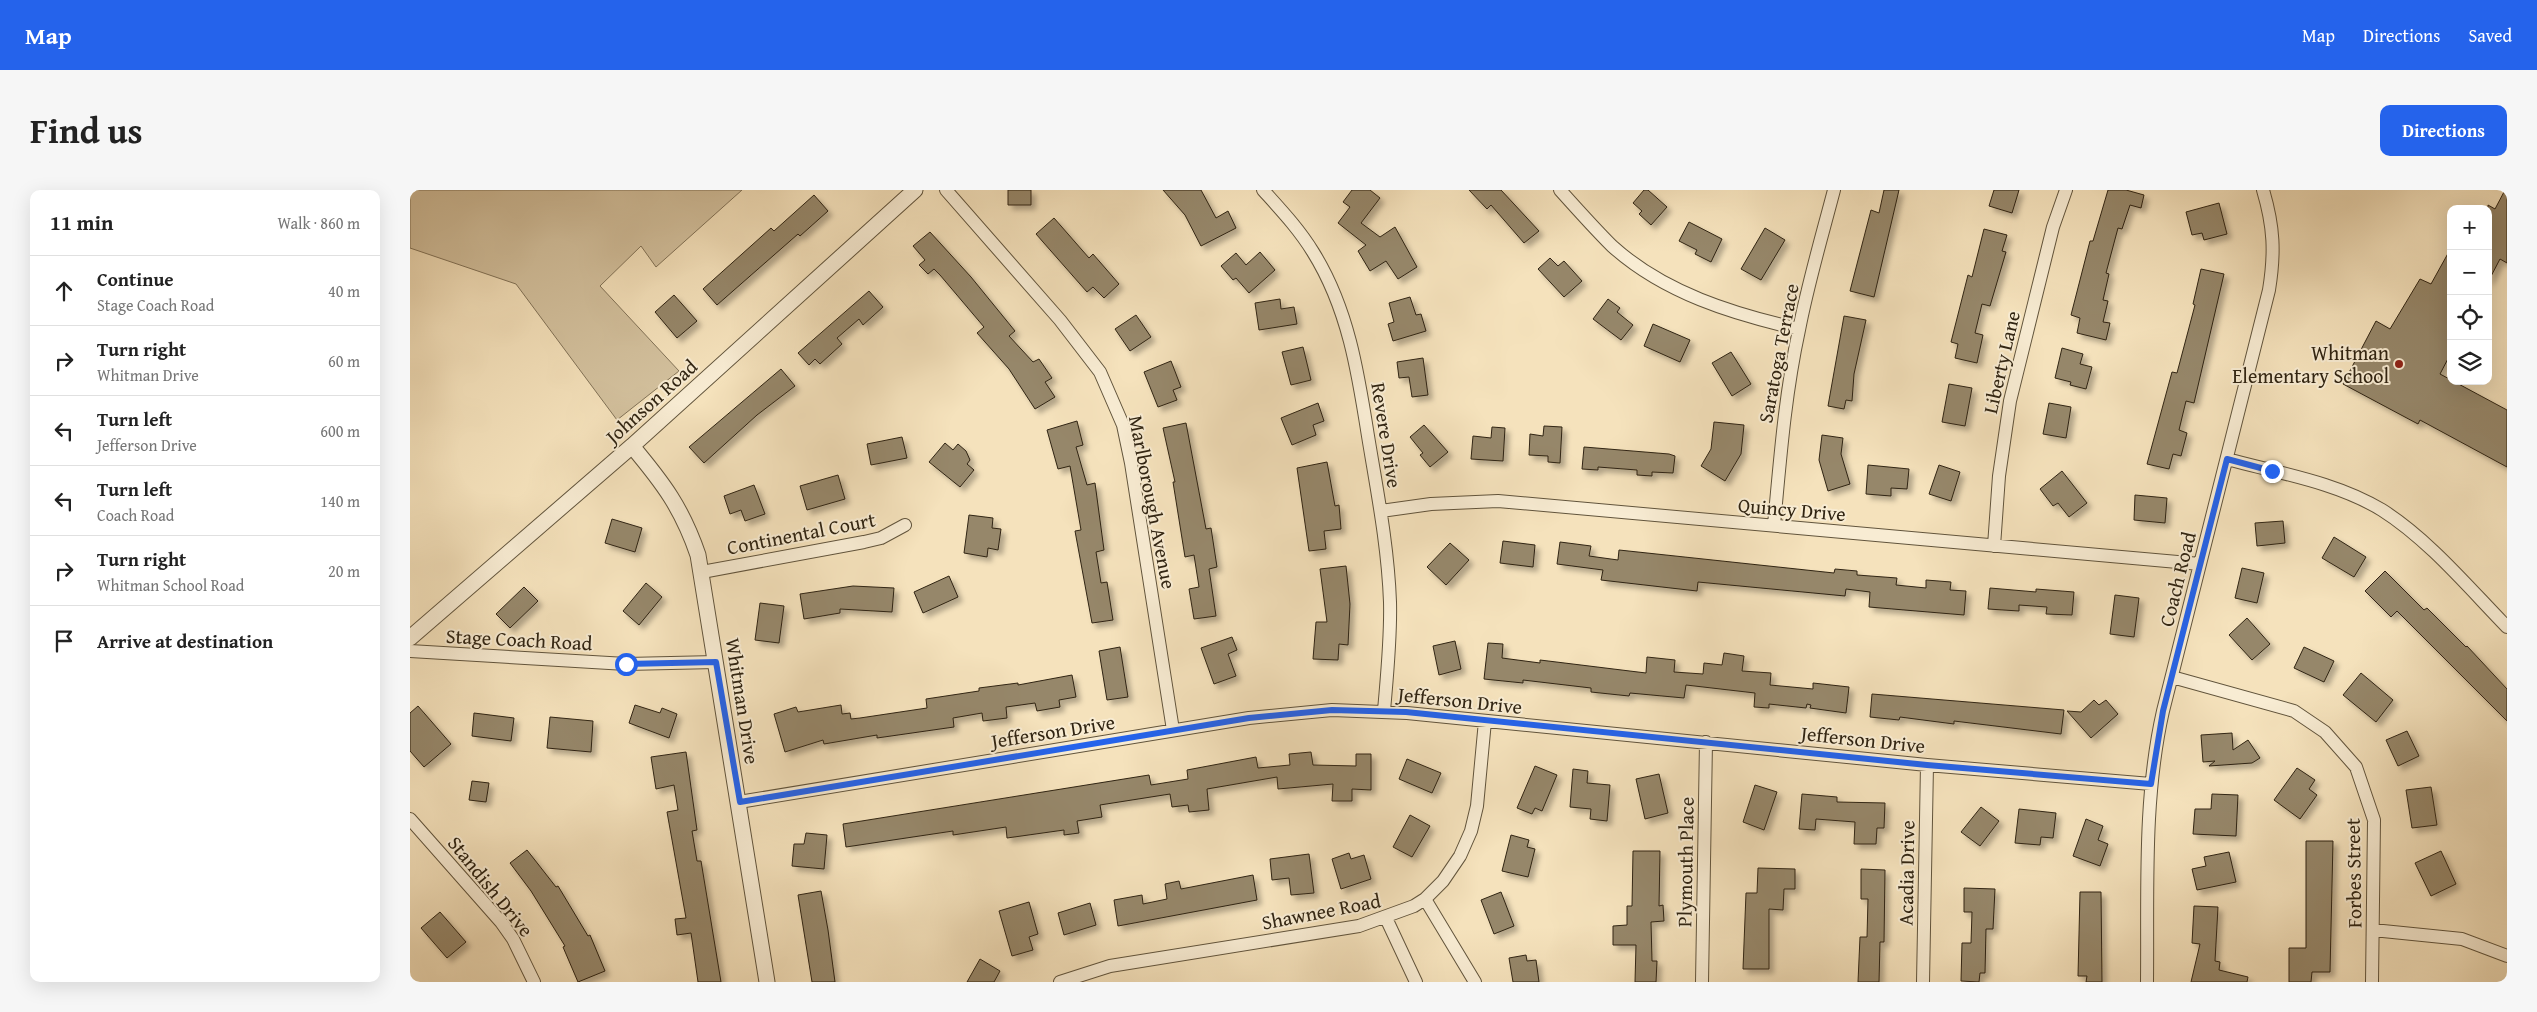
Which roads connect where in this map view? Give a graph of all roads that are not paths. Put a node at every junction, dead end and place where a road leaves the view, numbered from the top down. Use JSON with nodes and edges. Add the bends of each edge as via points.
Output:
{"nodes":[{"id":1,"x":916,"y":190,"type":"edge"},
{"id":2,"x":946,"y":190,"type":"edge"},
{"id":3,"x":1263,"y":190,"type":"edge"},
{"id":4,"x":1560,"y":190,"type":"edge"},
{"id":5,"x":1834,"y":190,"type":"edge"},
{"id":6,"x":2066,"y":190,"type":"edge"},
{"id":7,"x":2263,"y":190,"type":"edge"},
{"id":8,"x":1799,"y":330,"type":"junction"},
{"id":9,"x":632,"y":446,"type":"junction"},
{"id":10,"x":2227,"y":459,"type":"junction"},
{"id":11,"x":1380,"y":512,"type":"junction"},
{"id":12,"x":905,"y":525,"type":"dead end"},
{"id":13,"x":1774,"y":525,"type":"junction"},
{"id":14,"x":1994,"y":546,"type":"junction"},
{"id":15,"x":2200,"y":564,"type":"junction"},
{"id":16,"x":702,"y":572,"type":"junction"},
{"id":17,"x":2507,"y":627,"type":"edge"},
{"id":18,"x":410,"y":638,"type":"edge"},
{"id":19,"x":410,"y":651,"type":"edge"},
{"id":20,"x":716,"y":662,"type":"junction"},
{"id":21,"x":2172,"y":677,"type":"junction"},
{"id":22,"x":1384,"y":711,"type":"junction"},
{"id":23,"x":1485,"y":721,"type":"junction"},
{"id":24,"x":1173,"y":730,"type":"junction"},
{"id":25,"x":1706,"y":742,"type":"junction"},
{"id":26,"x":1927,"y":765,"type":"junction"},
{"id":27,"x":2151,"y":784,"type":"junction"},
{"id":28,"x":740,"y":802,"type":"junction"},
{"id":29,"x":410,"y":819,"type":"edge"},
{"id":30,"x":1425,"y":899,"type":"junction"},
{"id":31,"x":1386,"y":918,"type":"junction"},
{"id":32,"x":2373,"y":930,"type":"junction"},
{"id":33,"x":2507,"y":956,"type":"edge"},
{"id":34,"x":534,"y":982,"type":"edge"},
{"id":35,"x":767,"y":982,"type":"edge"},
{"id":36,"x":1060,"y":982,"type":"edge"},
{"id":37,"x":1416,"y":982,"type":"edge"},
{"id":38,"x":1475,"y":982,"type":"edge"},
{"id":39,"x":1702,"y":982,"type":"edge"},
{"id":40,"x":1924,"y":982,"type":"edge"},
{"id":41,"x":2147,"y":982,"type":"edge"},
{"id":42,"x":2372,"y":982,"type":"edge"}],
"edges":[{"from":1,"to":9,"type":"street","name":"Johnson Road"},
{"from":2,"to":24,"type":"street","name":"Marlborough Avenue","via":[[1070,332],[1100,372],[1109,390],[1123,425],[1131,463]]},
{"from":3,"to":11,"type":"street","name":"Revere Drive","via":[[1314,252],[1337,300],[1354,355]]},
{"from":4,"to":8,"type":"street","via":[[1612,246],[1645,270],[1714,306]]},
{"from":5,"to":8,"type":"street","name":"Saratoga Terrace"},
{"from":6,"to":14,"type":"street","name":"Liberty Lane","via":[[2053,227],[2010,401],[1999,476]]},
{"from":7,"to":10,"type":"street","name":"Coach Road","via":[[2273,229],[2272,269]]},
{"from":8,"to":13,"type":"street","name":"Saratoga Terrace","via":[[1782,432]]},
{"from":9,"to":16,"type":"street","name":"Whitman Drive","via":[[678,508],[692,538]]},
{"from":9,"to":18,"type":"street","name":"Johnson Road"},
{"from":10,"to":15,"type":"street","name":"Coach Road"},
{"from":10,"to":17,"type":"street","via":[[2324,485],[2380,509],[2426,546]]},
{"from":11,"to":13,"type":"street","name":"Quincy Drive","via":[[1431,504],[1489,501]]},
{"from":11,"to":22,"type":"street","name":"Revere Drive","via":[[1390,601]]},
{"from":12,"to":16,"type":"street","name":"Continental Court","via":[[881,538],[864,542]]},
{"from":13,"to":14,"type":"street","name":"Quincy Drive"},
{"from":14,"to":15,"type":"street","name":"Quincy Drive"},
{"from":15,"to":21,"type":"street","name":"Coach Road"},
{"from":16,"to":20,"type":"street","name":"Whitman Drive"},
{"from":19,"to":20,"type":"street","name":"Stage Coach Road","via":[[626,664]]},
{"from":20,"to":28,"type":"street","name":"Whitman Drive"},
{"from":21,"to":27,"type":"street","name":"Coach Road","via":[[2159,729]]},
{"from":21,"to":32,"type":"street","name":"Forbes Street","via":[[2294,711],[2318,727],[2347,755],[2362,780],[2374,820]]},
{"from":22,"to":23,"type":"street","name":"Jefferson Drive"},
{"from":22,"to":24,"type":"street","name":"Jefferson Drive","via":[[1290,713]]},
{"from":23,"to":25,"type":"street","name":"Jefferson Drive"},
{"from":23,"to":30,"type":"street","name":"Shawnee Road","via":[[1477,806],[1471,832],[1452,870]]},
{"from":24,"to":28,"type":"street","name":"Jefferson Drive"},
{"from":25,"to":26,"type":"street","name":"Jefferson Drive"},
{"from":25,"to":39,"type":"street","name":"Plymouth Place"},
{"from":26,"to":27,"type":"street","name":"Jefferson Drive"},
{"from":26,"to":40,"type":"street","name":"Acadia Drive"},
{"from":27,"to":41,"type":"street","name":"Coach Road"},
{"from":28,"to":35,"type":"street","name":"Whitman Drive"},
{"from":29,"to":34,"type":"street","name":"Standish Drive","via":[[501,922]]},
{"from":30,"to":31,"type":"street","name":"Shawnee Road"},
{"from":30,"to":38,"type":"street"},
{"from":31,"to":36,"type":"street","name":"Shawnee Road","via":[[1359,926],[1110,966]]},
{"from":31,"to":37,"type":"street"},
{"from":32,"to":33,"type":"street","via":[[2462,939]]},
{"from":32,"to":42,"type":"street","name":"Forbes Street"}]}
